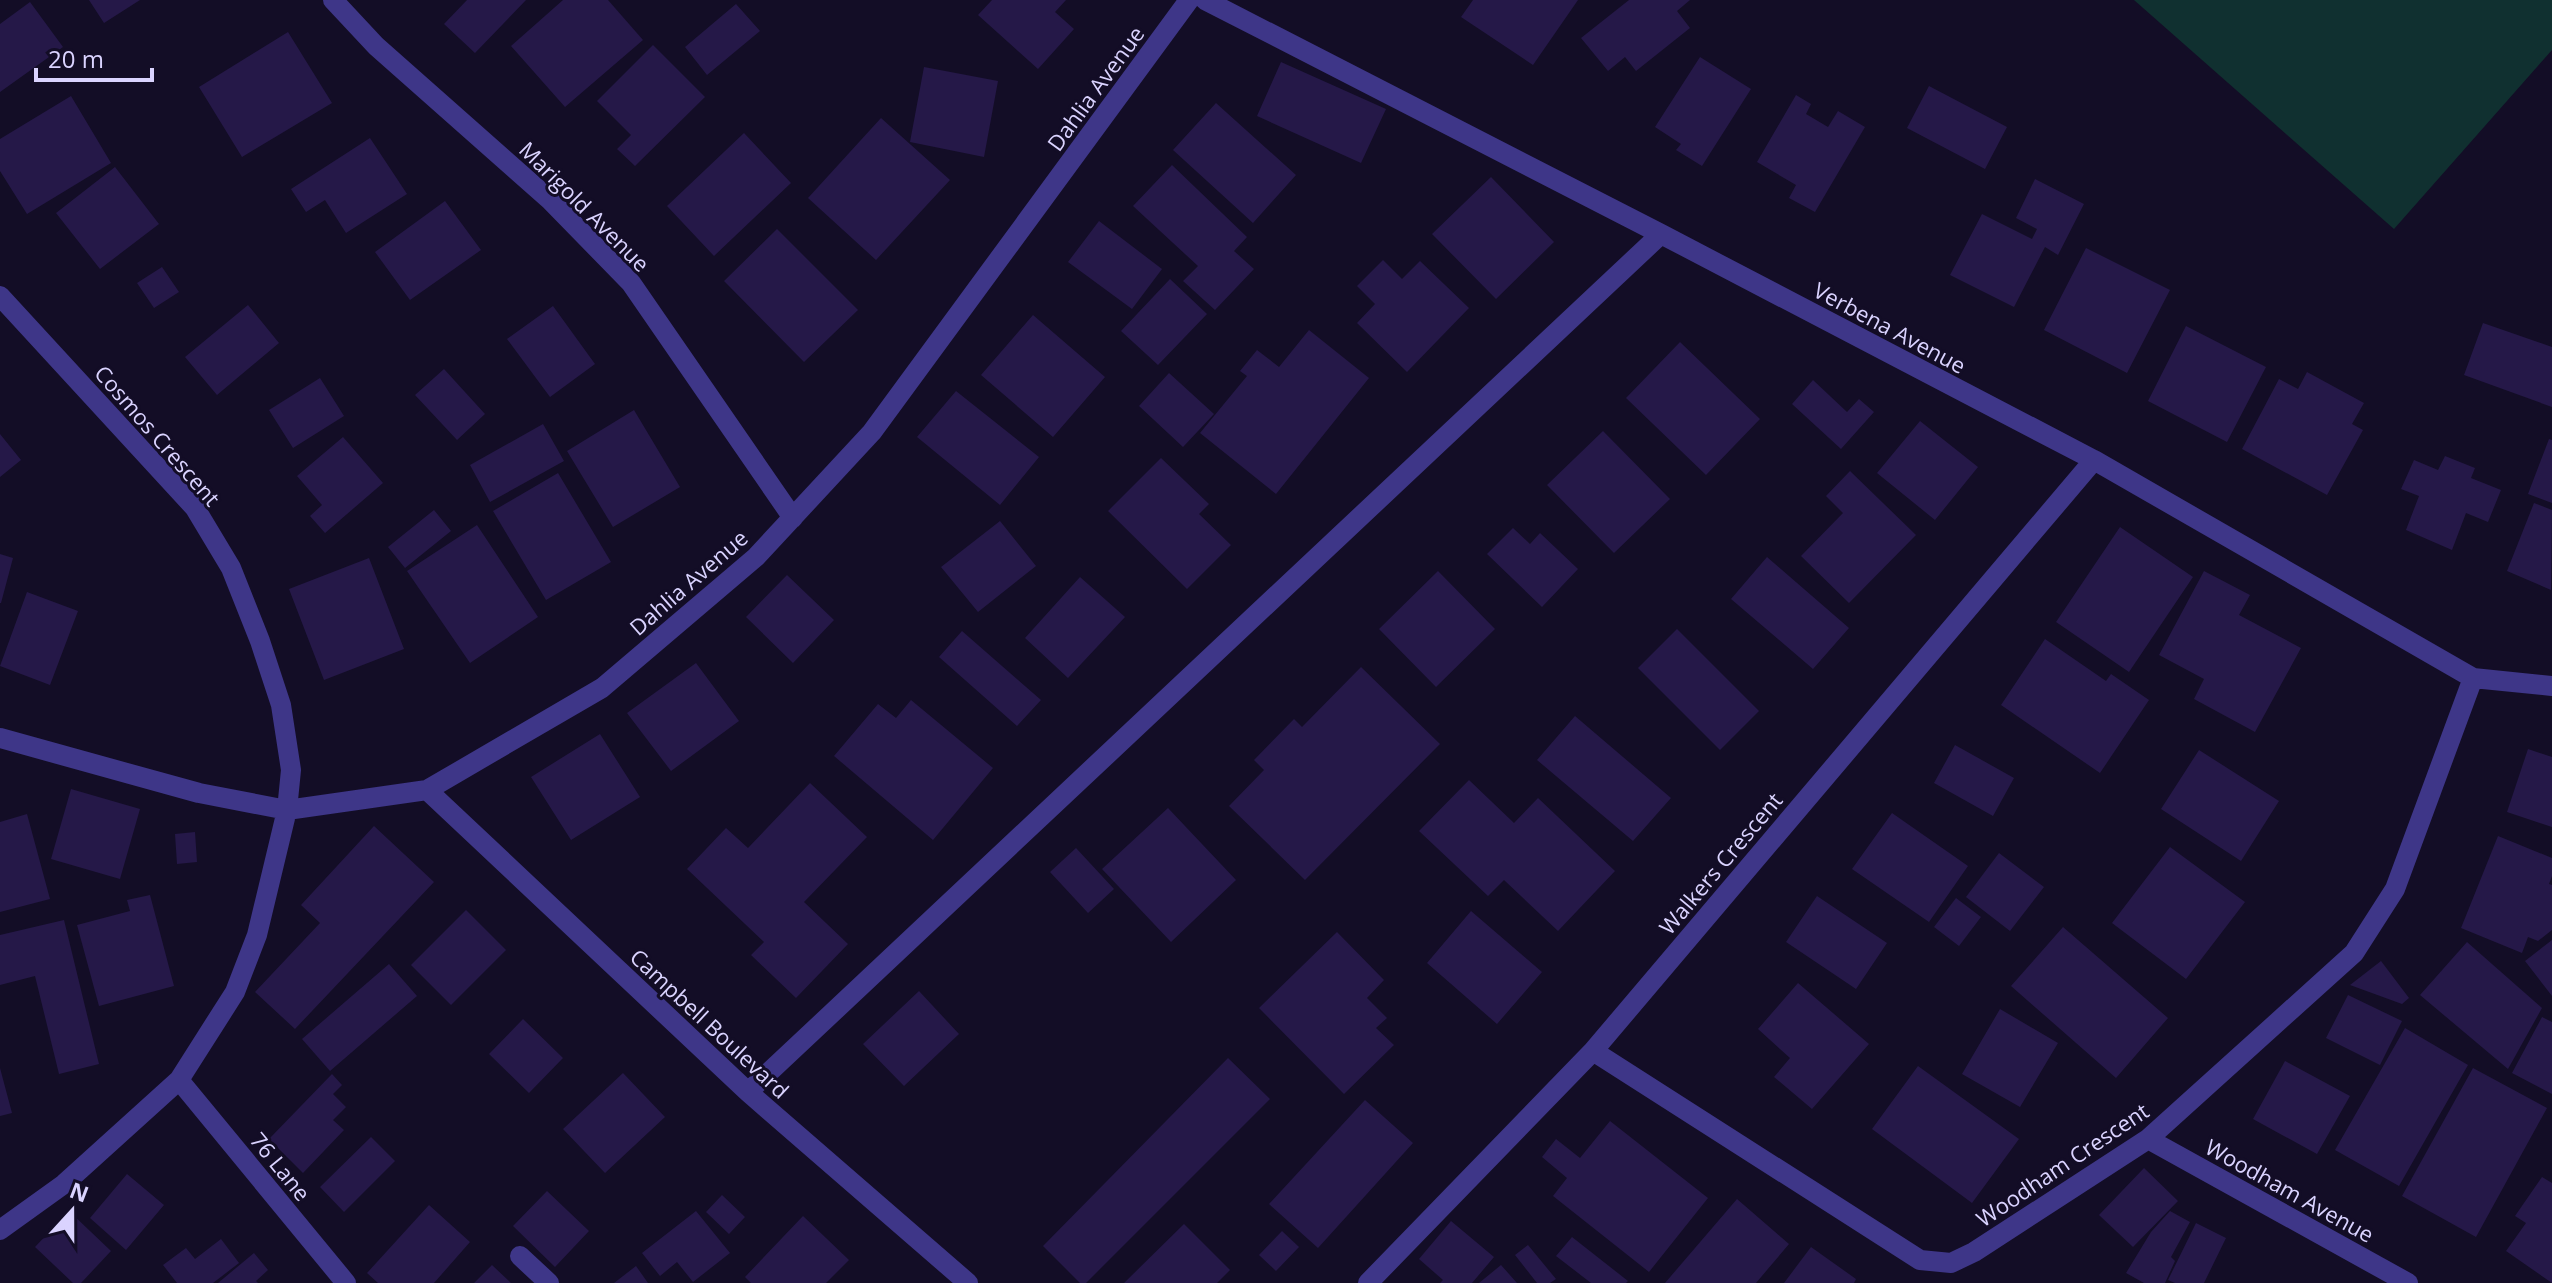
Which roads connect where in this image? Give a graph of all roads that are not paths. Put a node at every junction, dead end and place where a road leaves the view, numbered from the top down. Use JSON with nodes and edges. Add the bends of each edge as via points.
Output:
{"nodes":[{"id":1,"x":333,"y":0,"type":"edge"},
{"id":2,"x":1189,"y":0,"type":"edge"},
{"id":3,"x":1205,"y":0,"type":"edge"},
{"id":4,"x":1661,"y":234,"type":"junction"},
{"id":5,"x":0,"y":296,"type":"edge"},
{"id":6,"x":2094,"y":460,"type":"junction"},
{"id":7,"x":793,"y":518,"type":"junction"},
{"id":8,"x":2473,"y":678,"type":"junction"},
{"id":9,"x":2552,"y":686,"type":"edge"},
{"id":10,"x":0,"y":738,"type":"edge"},
{"id":11,"x":427,"y":790,"type":"junction"},
{"id":12,"x":287,"y":810,"type":"junction"},
{"id":13,"x":1593,"y":1051,"type":"junction"},
{"id":14,"x":179,"y":1080,"type":"junction"},
{"id":15,"x":748,"y":1092,"type":"junction"},
{"id":16,"x":2148,"y":1139,"type":"junction"},
{"id":17,"x":0,"y":1230,"type":"edge"},
{"id":18,"x":520,"y":1256,"type":"dead end"},
{"id":19,"x":346,"y":1283,"type":"edge"},
{"id":20,"x":549,"y":1283,"type":"edge"},
{"id":21,"x":968,"y":1283,"type":"edge"},
{"id":22,"x":1368,"y":1283,"type":"edge"},
{"id":23,"x":2408,"y":1283,"type":"edge"}],
"edges":[{"from":1,"to":7,"type":"street","name":"Marigold Avenue","via":[[376,46],[550,200],[631,283]]},
{"from":2,"to":7,"type":"street","name":"Dahlia Avenue","via":[[872,432]]},
{"from":3,"to":4,"type":"street","name":"Verbena Avenue"},
{"from":4,"to":6,"type":"street","name":"Verbena Avenue"},
{"from":4,"to":15,"type":"street"},
{"from":5,"to":12,"type":"street","name":"Cosmos Crescent","via":[[195,508],[231,568],[281,705],[291,770]]},
{"from":6,"to":8,"type":"street","name":"Verbena Avenue"},
{"from":6,"to":13,"type":"street","name":"Walkers Crescent"},
{"from":7,"to":11,"type":"street","name":"Dahlia Avenue","via":[[756,557],[602,688]]},
{"from":8,"to":9,"type":"street","name":"Verbena Avenue"},
{"from":8,"to":16,"type":"street","name":"Woodham Crescent","via":[[2395,889],[2354,953]]},
{"from":10,"to":12,"type":"street","name":"Dahlia Avenue","via":[[199,793]]},
{"from":11,"to":12,"type":"street","name":"Dahlia Avenue"},
{"from":11,"to":15,"type":"street","name":"Campbell Boulevard"},
{"from":12,"to":14,"type":"street","name":"Cosmos Crescent","via":[[269,895],[235,992]]},
{"from":13,"to":16,"type":"street","name":"Woodham Crescent","via":[[1920,1260],[1951,1263],[1974,1252]]},
{"from":13,"to":22,"type":"street","name":"Walkers Crescent"},
{"from":14,"to":17,"type":"street","name":"Cosmos Crescent","via":[[64,1184]]},
{"from":14,"to":19,"type":"street","name":"76 Lane"},
{"from":15,"to":21,"type":"street","name":"Campbell Boulevard"},
{"from":16,"to":23,"type":"street","name":"Woodham Avenue"},
{"from":18,"to":20,"type":"street"}]}
